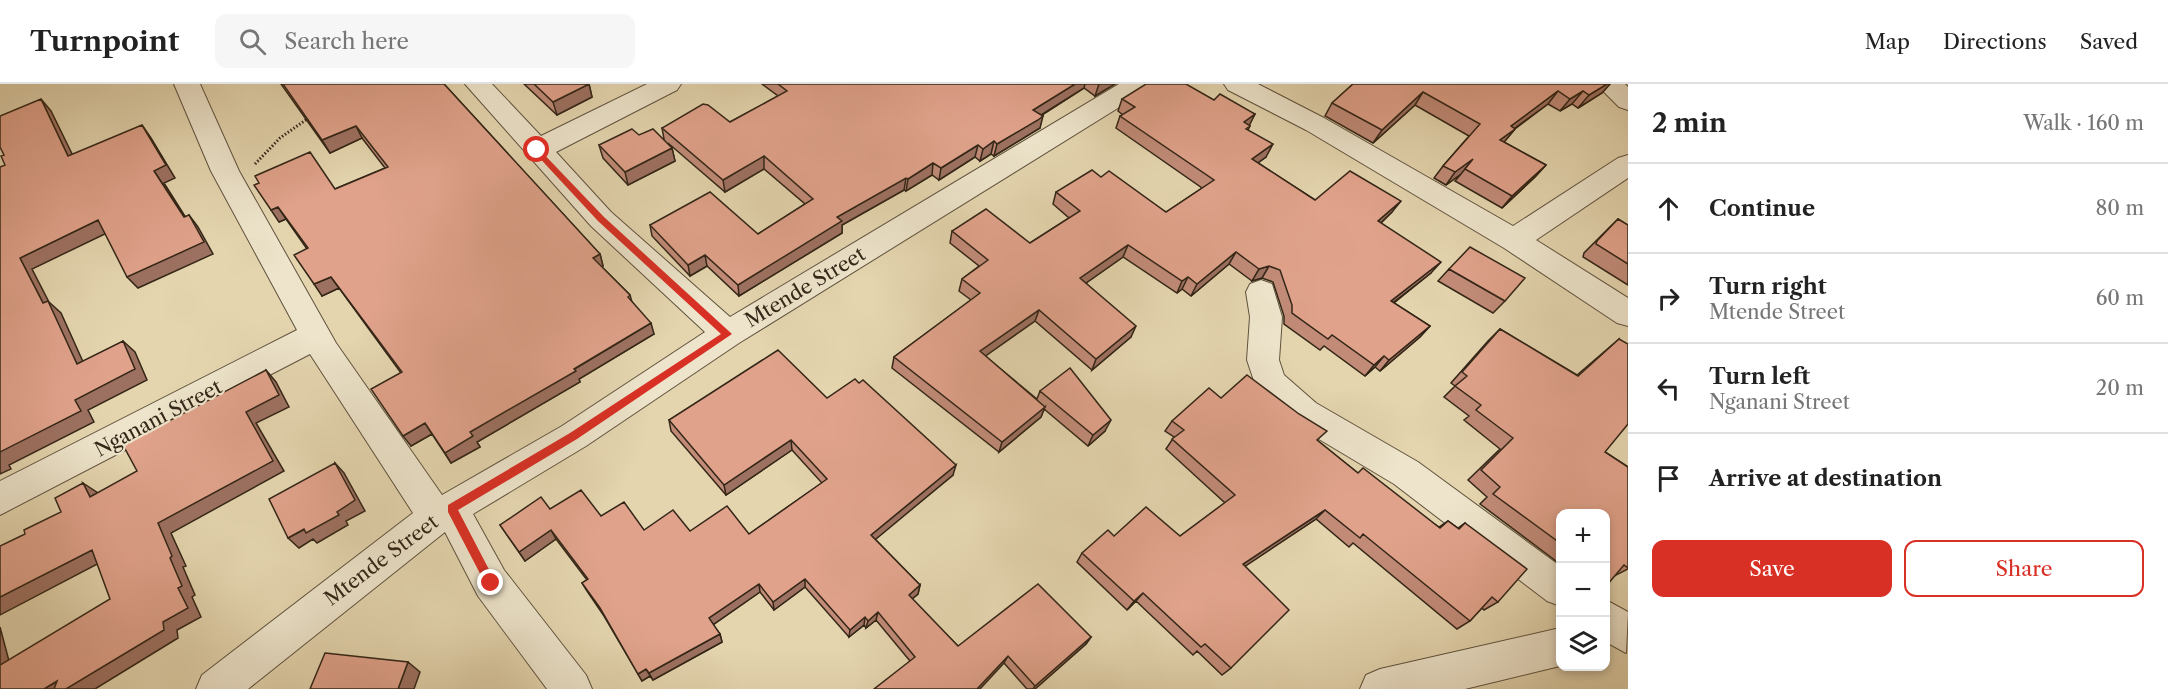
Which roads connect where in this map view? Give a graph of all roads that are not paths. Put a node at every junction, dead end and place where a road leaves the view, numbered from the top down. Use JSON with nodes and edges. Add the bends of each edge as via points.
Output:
{"nodes":[{"id":1,"x":187,"y":84,"type":"edge"},
{"id":2,"x":478,"y":84,"type":"edge"},
{"id":3,"x":668,"y":84,"type":"edge"},
{"id":4,"x":1138,"y":84,"type":"edge"},
{"id":5,"x":1237,"y":84,"type":"edge"},
{"id":6,"x":1609,"y":84,"type":"edge"},
{"id":7,"x":1628,"y":101,"type":"edge"},
{"id":8,"x":537,"y":150,"type":"junction"},
{"id":9,"x":1628,"y":165,"type":"edge"},
{"id":10,"x":1514,"y":240,"type":"junction"},
{"id":11,"x":1261,"y":292,"type":"dead end"},
{"id":12,"x":1628,"y":314,"type":"edge"},
{"id":13,"x":728,"y":334,"type":"junction"},
{"id":14,"x":315,"y":336,"type":"junction"},
{"id":15,"x":0,"y":499,"type":"edge"},
{"id":16,"x":444,"y":512,"type":"junction"},
{"id":17,"x":1556,"y":585,"type":"edge"},
{"id":18,"x":1556,"y":648,"type":"edge"},
{"id":19,"x":216,"y":689,"type":"edge"},
{"id":20,"x":572,"y":689,"type":"edge"},
{"id":21,"x":1380,"y":689,"type":"edge"}],
"edges":[{"from":1,"to":14,"type":"street","via":[[236,191]]},
{"from":2,"to":8,"type":"street"},
{"from":3,"to":8,"type":"street"},
{"from":4,"to":13,"type":"street","name":"Mtende Street"},
{"from":5,"to":10,"type":"street","via":[[1315,124]]},
{"from":6,"to":7,"type":"street"},
{"from":8,"to":13,"type":"street","via":[[601,219]]},
{"from":9,"to":10,"type":"street"},
{"from":10,"to":12,"type":"street"},
{"from":11,"to":17,"type":"street","via":[[1266,317],[1263,360],[1270,383],[1305,413],[1406,473]]},
{"from":13,"to":16,"type":"street","name":"Mtende Street","via":[[574,436]]},
{"from":14,"to":15,"type":"street","name":"Nganani Street"},
{"from":14,"to":16,"type":"street"},
{"from":16,"to":19,"type":"street","name":"Mtende Street"},
{"from":16,"to":20,"type":"street","via":[[491,583]]},
{"from":18,"to":21,"type":"street"}]}
